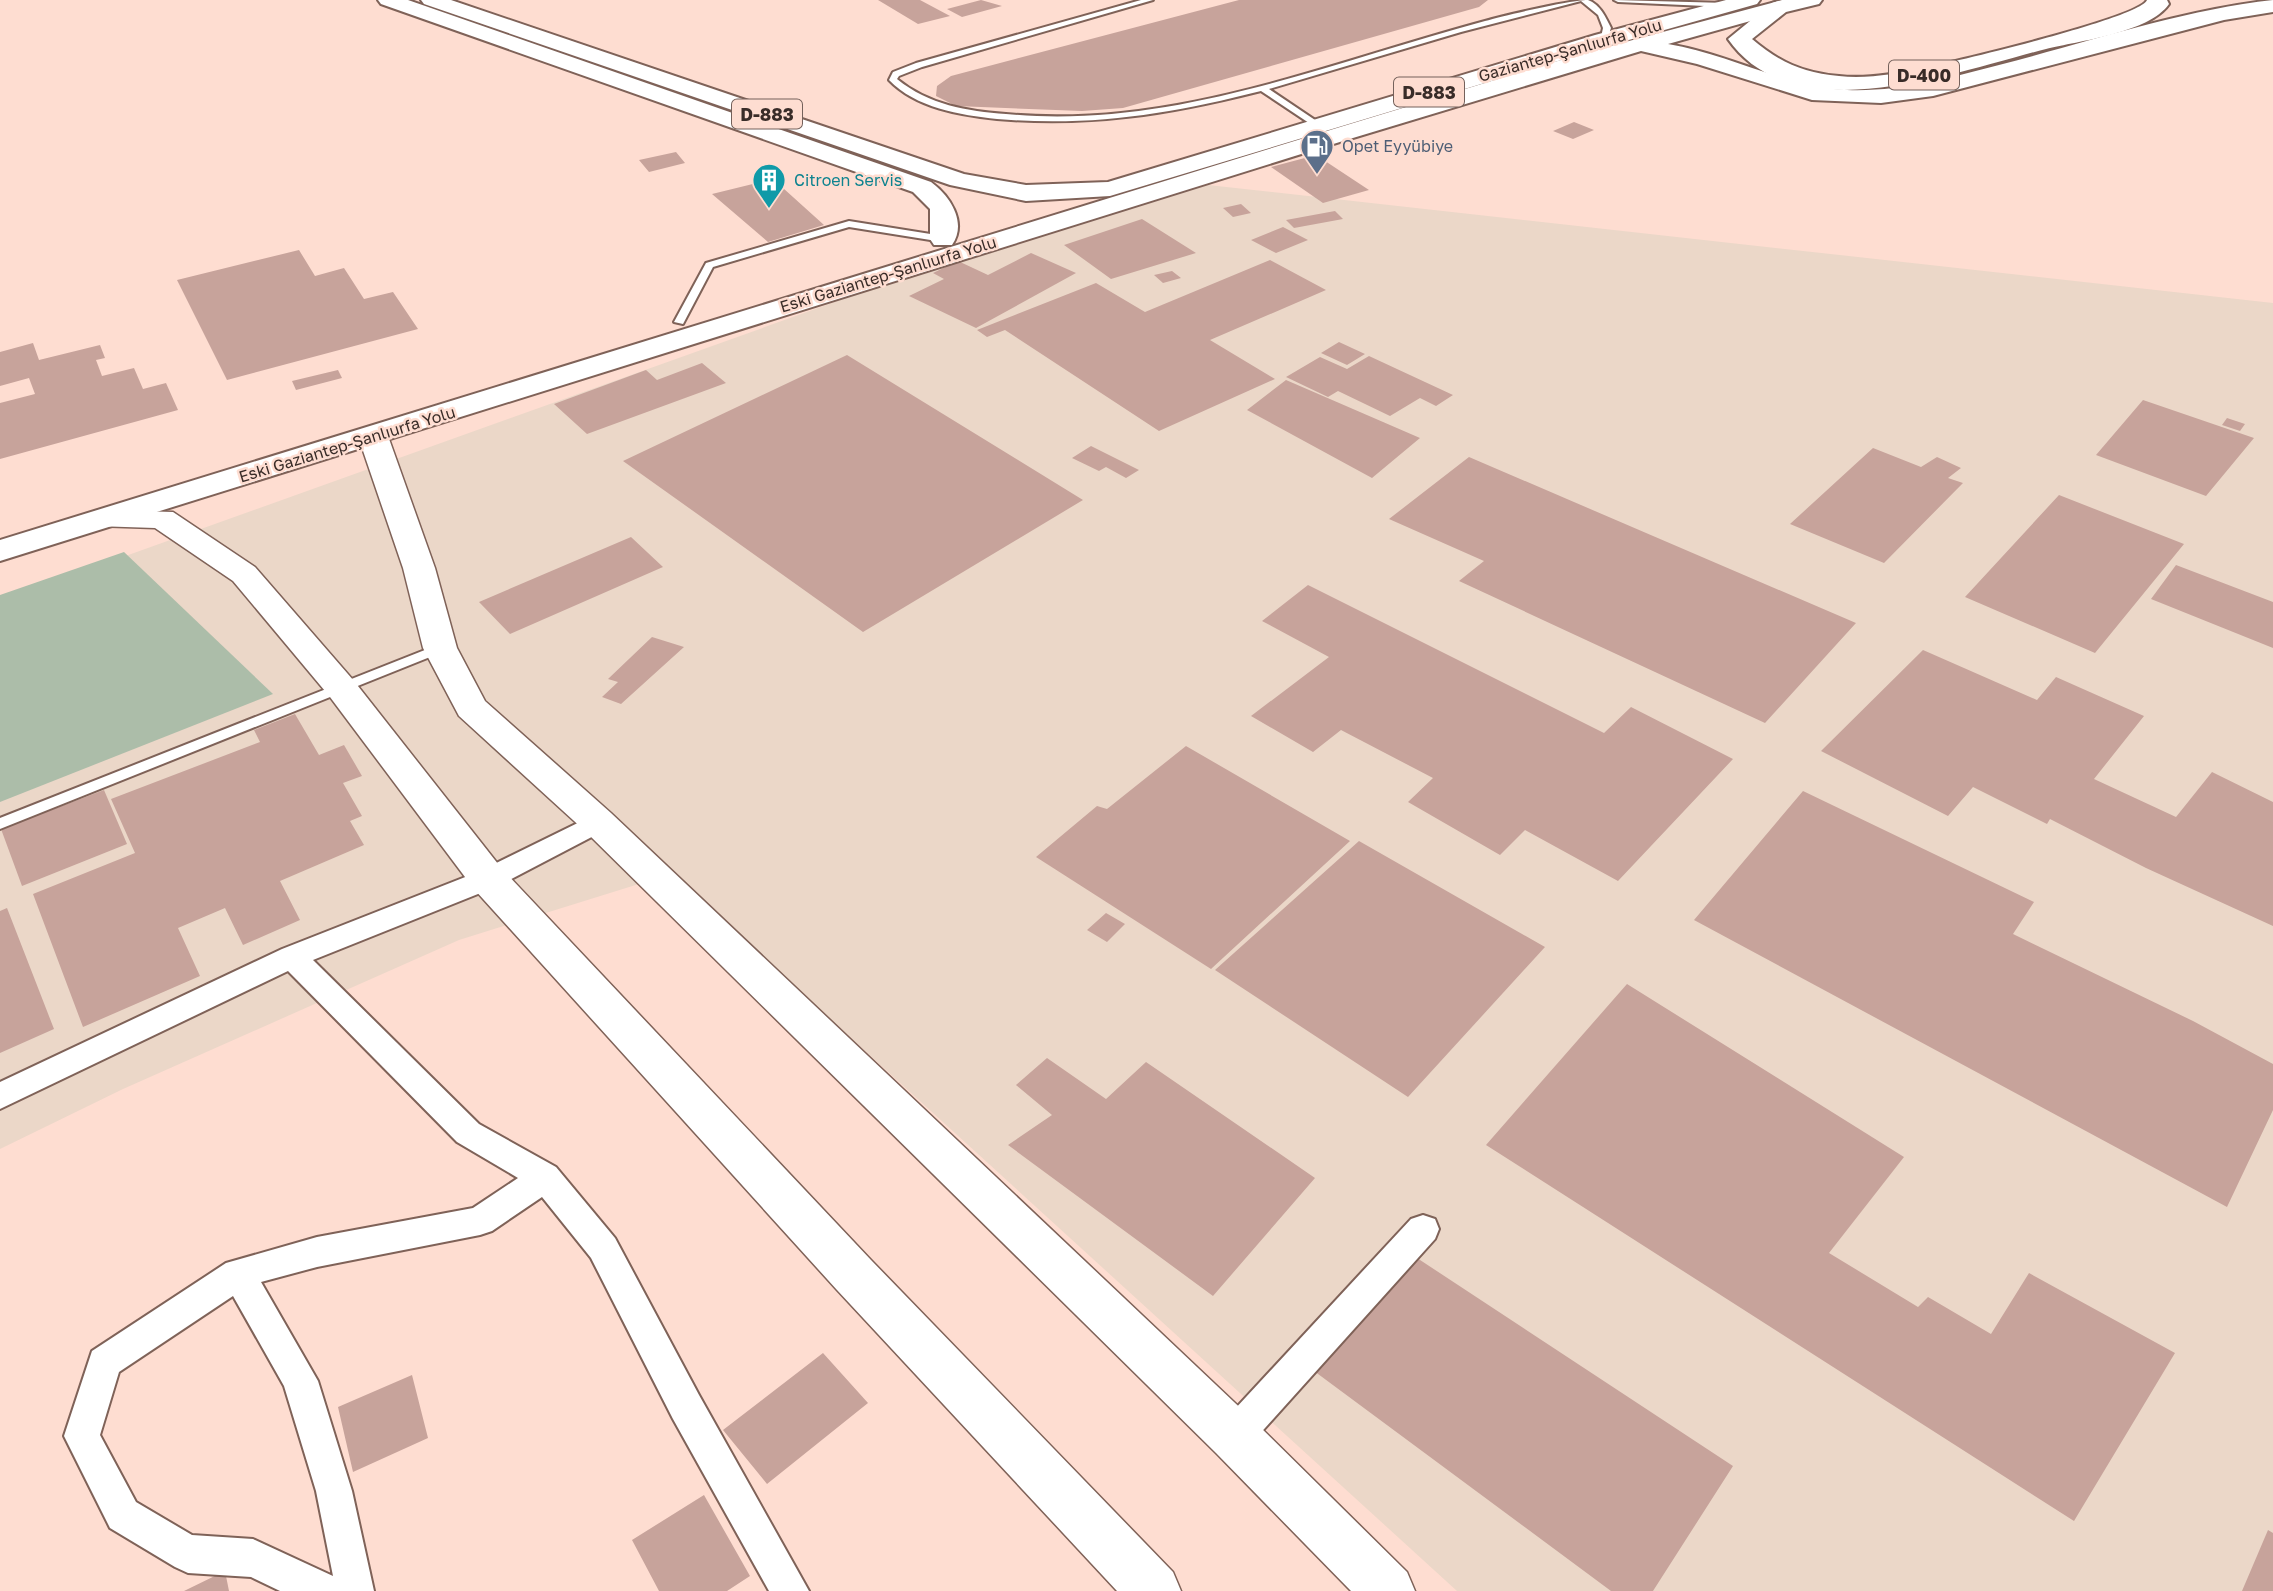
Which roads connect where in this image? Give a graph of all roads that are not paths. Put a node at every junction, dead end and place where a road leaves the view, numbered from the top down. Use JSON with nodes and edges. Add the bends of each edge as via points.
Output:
{"nodes":[{"id":1,"x":388,"y":0,"type":"edge"},
{"id":2,"x":431,"y":0,"type":"edge"},
{"id":3,"x":1149,"y":0,"type":"edge"},
{"id":4,"x":1577,"y":0,"type":"edge"},
{"id":5,"x":1584,"y":0,"type":"edge"},
{"id":6,"x":1618,"y":0,"type":"edge"},
{"id":7,"x":1812,"y":0,"type":"edge"},
{"id":8,"x":2157,"y":0,"type":"edge"},
{"id":9,"x":1739,"y":3,"type":"edge"},
{"id":10,"x":2273,"y":6,"type":"edge"},
{"id":11,"x":1779,"y":7,"type":"junction"},
{"id":12,"x":1598,"y":49,"type":"junction"},
{"id":13,"x":1262,"y":88,"type":"junction"},
{"id":14,"x":1318,"y":126,"type":"junction"},
{"id":15,"x":1110,"y":189,"type":"junction"},
{"id":16,"x":943,"y":239,"type":"junction"},
{"id":17,"x":679,"y":322,"type":"junction"},
{"id":18,"x":373,"y":436,"type":"junction"},
{"id":19,"x":106,"y":519,"type":"junction"},
{"id":20,"x":0,"y":525,"type":"edge"},
{"id":21,"x":0,"y":551,"type":"edge"},
{"id":22,"x":440,"y":648,"type":"junction"},
{"id":23,"x":342,"y":689,"type":"junction"},
{"id":24,"x":598,"y":822,"type":"junction"},
{"id":25,"x":0,"y":824,"type":"edge"},
{"id":26,"x":488,"y":879,"type":"junction"},
{"id":27,"x":292,"y":957,"type":"junction"},
{"id":28,"x":0,"y":1096,"type":"edge"},
{"id":29,"x":545,"y":1177,"type":"junction"},
{"id":30,"x":1423,"y":1229,"type":"dead end"},
{"id":31,"x":238,"y":1274,"type":"junction"},
{"id":32,"x":1234,"y":1436,"type":"junction"},
{"id":33,"x":322,"y":1591,"type":"edge"},
{"id":34,"x":355,"y":1591,"type":"edge"},
{"id":35,"x":790,"y":1591,"type":"edge"},
{"id":36,"x":1154,"y":1591,"type":"edge"},
{"id":37,"x":1388,"y":1591,"type":"edge"}],
"edges":[{"from":1,"to":16,"type":"main road","via":[[922,187],[938,199],[945,214]]},
{"from":2,"to":15,"type":"main road","number":"D-883","via":[[959,180],[1026,193]]},
{"from":3,"to":13,"type":"lane","via":[[919,65],[892,80],[919,98],[950,110],[1052,121],[1106,120]]},
{"from":4,"to":13,"type":"lane","via":[[1498,18]]},
{"from":5,"to":12,"type":"lane","via":[[1601,14],[1607,28]]},
{"from":6,"to":9,"type":"lane"},
{"from":7,"to":11,"type":"main road","number":"D-400"},
{"from":8,"to":11,"type":"main road","number":"D-400","via":[[2149,11],[2093,30],[1904,80],[1851,85],[1789,73],[1748,50],[1739,39]]},
{"from":9,"to":12,"type":"main road","name":"Gaziantep-Şanlıurfa Yolu","number":"D-883"},
{"from":10,"to":12,"type":"main road","via":[[2222,14],[1895,96],[1854,97],[1798,90],[1672,50]]},
{"from":11,"to":12,"type":"main road","name":"Eski Gaziantep-Şanlıurfa Yolu"},
{"from":12,"to":14,"type":"main road","name":"Gaziantep-Şanlıurfa Yolu","number":"D-883"},
{"from":12,"to":18,"type":"main road","name":"Eski Gaziantep-Şanlıurfa Yolu"},
{"from":13,"to":14,"type":"lane"},
{"from":14,"to":15,"type":"main road","name":"Gaziantep-Şanlıurfa Yolu","number":"D-883"},
{"from":15,"to":16,"type":"main road","name":"Eski Gaziantep-Şanlıurfa Yolu"},
{"from":16,"to":17,"type":"main road","name":"Eski Gaziantep-Şanlıurfa Yolu"},
{"from":16,"to":17,"type":"lane","via":[[849,224],[709,265]]},
{"from":17,"to":20,"type":"main road","name":"Eski Gaziantep-Şanlıurfa Yolu","via":[[369,420]]},
{"from":18,"to":19,"type":"main road","name":"Eski Gaziantep-Şanlıurfa Yolu"},
{"from":18,"to":22,"type":"street","via":[[419,568]]},
{"from":19,"to":21,"type":"main road","name":"Eski Gaziantep-Şanlıurfa Yolu"},
{"from":19,"to":23,"type":"street","via":[[162,519],[244,574]]},
{"from":22,"to":23,"type":"lane"},
{"from":22,"to":24,"type":"street","via":[[471,708]]},
{"from":23,"to":25,"type":"lane"},
{"from":23,"to":26,"type":"street"},
{"from":24,"to":26,"type":"street"},
{"from":24,"to":32,"type":"street"},
{"from":26,"to":27,"type":"street"},
{"from":26,"to":36,"type":"street"},
{"from":27,"to":28,"type":"street"},
{"from":27,"to":29,"type":"street","via":[[468,1133]]},
{"from":29,"to":31,"type":"street","via":[[480,1221],[317,1252]]},
{"from":29,"to":35,"type":"street","via":[[603,1248]]},
{"from":30,"to":32,"type":"street"},
{"from":31,"to":33,"type":"street","via":[[104,1362],[82,1436],[122,1515],[188,1554],[253,1558]]},
{"from":31,"to":34,"type":"street","via":[[300,1381],[334,1491]]},
{"from":32,"to":37,"type":"street"}]}
